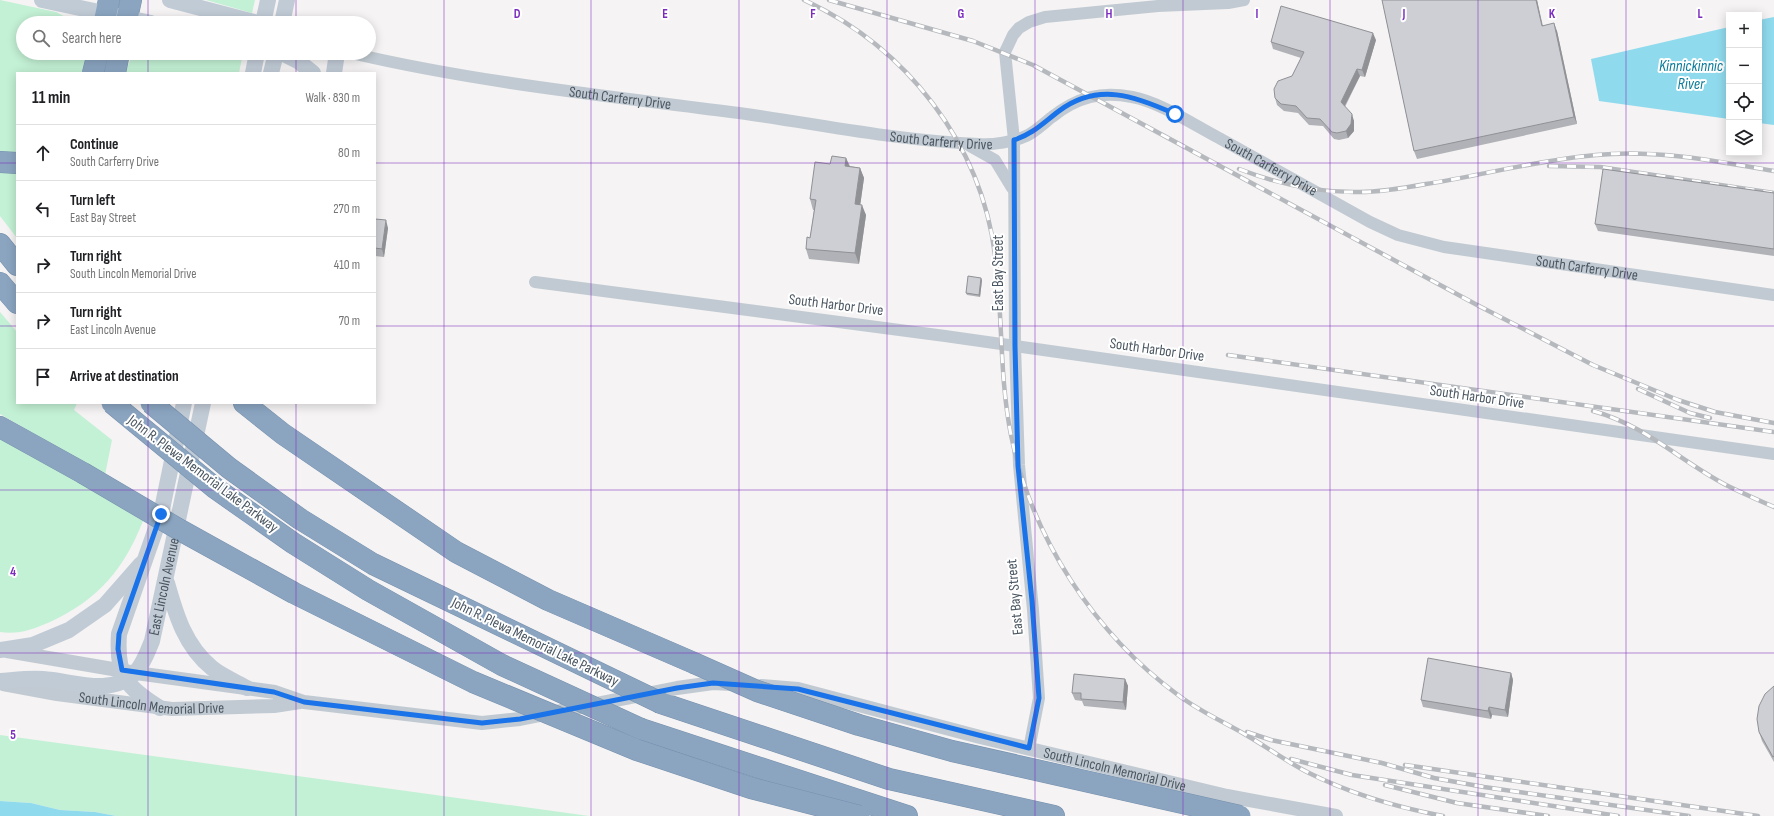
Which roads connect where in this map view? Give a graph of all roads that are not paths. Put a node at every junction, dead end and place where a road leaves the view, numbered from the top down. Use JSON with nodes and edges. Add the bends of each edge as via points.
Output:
{"nodes":[{"id":1,"x":42,"y":0,"type":"edge"},
{"id":2,"x":170,"y":0,"type":"edge"},
{"id":3,"x":268,"y":0,"type":"edge"},
{"id":4,"x":287,"y":0,"type":"edge"},
{"id":5,"x":1244,"y":0,"type":"edge"},
{"id":6,"x":106,"y":12,"type":"edge"},
{"id":7,"x":128,"y":14,"type":"edge"},
{"id":8,"x":231,"y":16,"type":"edge"},
{"id":9,"x":265,"y":16,"type":"edge"},
{"id":10,"x":284,"y":16,"type":"edge"},
{"id":11,"x":376,"y":59,"type":"edge"},
{"id":12,"x":96,"y":60,"type":"edge"},
{"id":13,"x":118,"y":60,"type":"edge"},
{"id":14,"x":256,"y":60,"type":"edge"},
{"id":15,"x":274,"y":60,"type":"edge"},
{"id":16,"x":296,"y":60,"type":"edge"},
{"id":17,"x":336,"y":60,"type":"edge"},
{"id":18,"x":93,"y":72,"type":"edge"},
{"id":19,"x":115,"y":72,"type":"edge"},
{"id":20,"x":253,"y":72,"type":"edge"},
{"id":21,"x":271,"y":72,"type":"edge"},
{"id":22,"x":313,"y":72,"type":"edge"},
{"id":23,"x":334,"y":72,"type":"edge"},
{"id":24,"x":1014,"y":140,"type":"junction"},
{"id":25,"x":966,"y":143,"type":"junction"},
{"id":26,"x":0,"y":162,"type":"edge"},
{"id":27,"x":16,"y":163,"type":"edge"},
{"id":28,"x":1014,"y":191,"type":"junction"},
{"id":29,"x":0,"y":244,"type":"edge"},
{"id":30,"x":16,"y":264,"type":"edge"},
{"id":31,"x":535,"y":282,"type":"dead end"},
{"id":32,"x":0,"y":283,"type":"edge"},
{"id":33,"x":1774,"y":295,"type":"edge"},
{"id":34,"x":16,"y":302,"type":"edge"},
{"id":35,"x":1015,"y":346,"type":"junction"},
{"id":36,"x":113,"y":404,"type":"edge"},
{"id":37,"x":152,"y":404,"type":"edge"},
{"id":38,"x":184,"y":404,"type":"edge"},
{"id":39,"x":203,"y":404,"type":"edge"},
{"id":40,"x":245,"y":404,"type":"edge"},
{"id":41,"x":0,"y":427,"type":"edge"},
{"id":42,"x":1774,"y":454,"type":"edge"},
{"id":43,"x":147,"y":556,"type":"junction"},
{"id":44,"x":166,"y":580,"type":"junction"},
{"id":45,"x":0,"y":650,"type":"edge"},
{"id":46,"x":128,"y":674,"type":"junction"},
{"id":47,"x":0,"y":682,"type":"edge"},
{"id":48,"x":247,"y":688,"type":"junction"},
{"id":49,"x":304,"y":702,"type":"junction"},
{"id":50,"x":160,"y":708,"type":"junction"},
{"id":51,"x":1029,"y":748,"type":"junction"},
{"id":52,"x":859,"y":816,"type":"edge"},
{"id":53,"x":907,"y":816,"type":"edge"},
{"id":54,"x":1054,"y":816,"type":"edge"},
{"id":55,"x":1240,"y":816,"type":"edge"},
{"id":56,"x":1336,"y":816,"type":"edge"}],
"edges":[{"from":1,"to":6,"type":"main road"},
{"from":2,"to":8,"type":"main road"},
{"from":3,"to":9,"type":"main road"},
{"from":4,"to":10,"type":"main road"},
{"from":5,"to":24,"type":"street","name":"East Bay Street","via":[[1045,17],[1019,28],[1005,52]]},
{"from":6,"to":7,"type":"main road"},
{"from":11,"to":25,"type":"street","name":"South Carferry Drive","via":[[540,88],[912,139]]},
{"from":12,"to":18,"type":"highway"},
{"from":13,"to":19,"type":"highway"},
{"from":14,"to":20,"type":"main road"},
{"from":15,"to":21,"type":"main road"},
{"from":16,"to":22,"type":"main road"},
{"from":17,"to":23,"type":"main road"},
{"from":24,"to":25,"type":"street","name":"South Carferry Drive","via":[[983,144]]},
{"from":24,"to":28,"type":"street","name":"East Bay Street"},
{"from":24,"to":33,"type":"street","name":"South Carferry Drive","via":[[1028,136],[1063,108],[1079,99],[1102,95],[1132,96],[1175,114],[1370,222],[1404,237],[1444,247]]},
{"from":25,"to":28,"type":"street","via":[[995,160]]},
{"from":26,"to":27,"type":"highway"},
{"from":28,"to":35,"type":"street","name":"East Bay Street"},
{"from":29,"to":30,"type":"highway"},
{"from":31,"to":35,"type":"street","name":"South Harbor Drive"},
{"from":32,"to":34,"type":"highway"},
{"from":35,"to":42,"type":"street","name":"South Harbor Drive"},
{"from":35,"to":51,"type":"street","name":"East Bay Street","via":[[1018,466],[1039,698]]},
{"from":36,"to":53,"type":"highway","name":"John R. Plewa Memorial Lake Parkway","bridge":true,"via":[[215,488],[293,543],[368,590],[502,665],[641,729]]},
{"from":37,"to":54,"type":"highway","name":"John R. Plewa Memorial Lake Parkway","bridge":true,"via":[[229,468],[300,519],[373,564],[661,703],[889,779]]},
{"from":38,"to":43,"type":"main road","name":"East Lincoln Avenue","via":[[161,514]]},
{"from":39,"to":44,"type":"main road","name":"East Lincoln Avenue"},
{"from":40,"to":55,"type":"highway","bridge":true,"via":[[283,434],[456,552],[548,600],[757,690],[859,725],[952,751]]},
{"from":41,"to":52,"type":"highway","bridge":true,"via":[[294,593],[473,682],[637,750],[751,788]]},
{"from":43,"to":45,"type":"main road","via":[[105,605],[69,630],[33,645]]},
{"from":43,"to":46,"type":"main road","name":"East Lincoln Avenue","via":[[119,634],[118,649]]},
{"from":44,"to":46,"type":"main road","name":"East Lincoln Avenue","via":[[152,641]]},
{"from":44,"to":48,"type":"main road","via":[[175,615],[193,649],[212,669]]},
{"from":45,"to":46,"type":"street","name":"South Lincoln Memorial Drive"},
{"from":46,"to":47,"type":"main road","via":[[109,686],[43,679]]},
{"from":46,"to":48,"type":"street","name":"South Lincoln Memorial Drive"},
{"from":46,"to":50,"type":"main road","via":[[139,695]]},
{"from":47,"to":50,"type":"street","name":"South Lincoln Memorial Drive","via":[[57,694]]},
{"from":48,"to":49,"type":"street","name":"South Lincoln Memorial Drive","via":[[274,692]]},
{"from":49,"to":50,"type":"street","name":"South Lincoln Memorial Drive","via":[[274,706]]},
{"from":49,"to":51,"type":"street","name":"South Lincoln Memorial Drive","via":[[482,723],[520,719],[713,683],[798,689]]},
{"from":51,"to":56,"type":"street","name":"South Lincoln Memorial Drive","via":[[1226,796]]}]}
